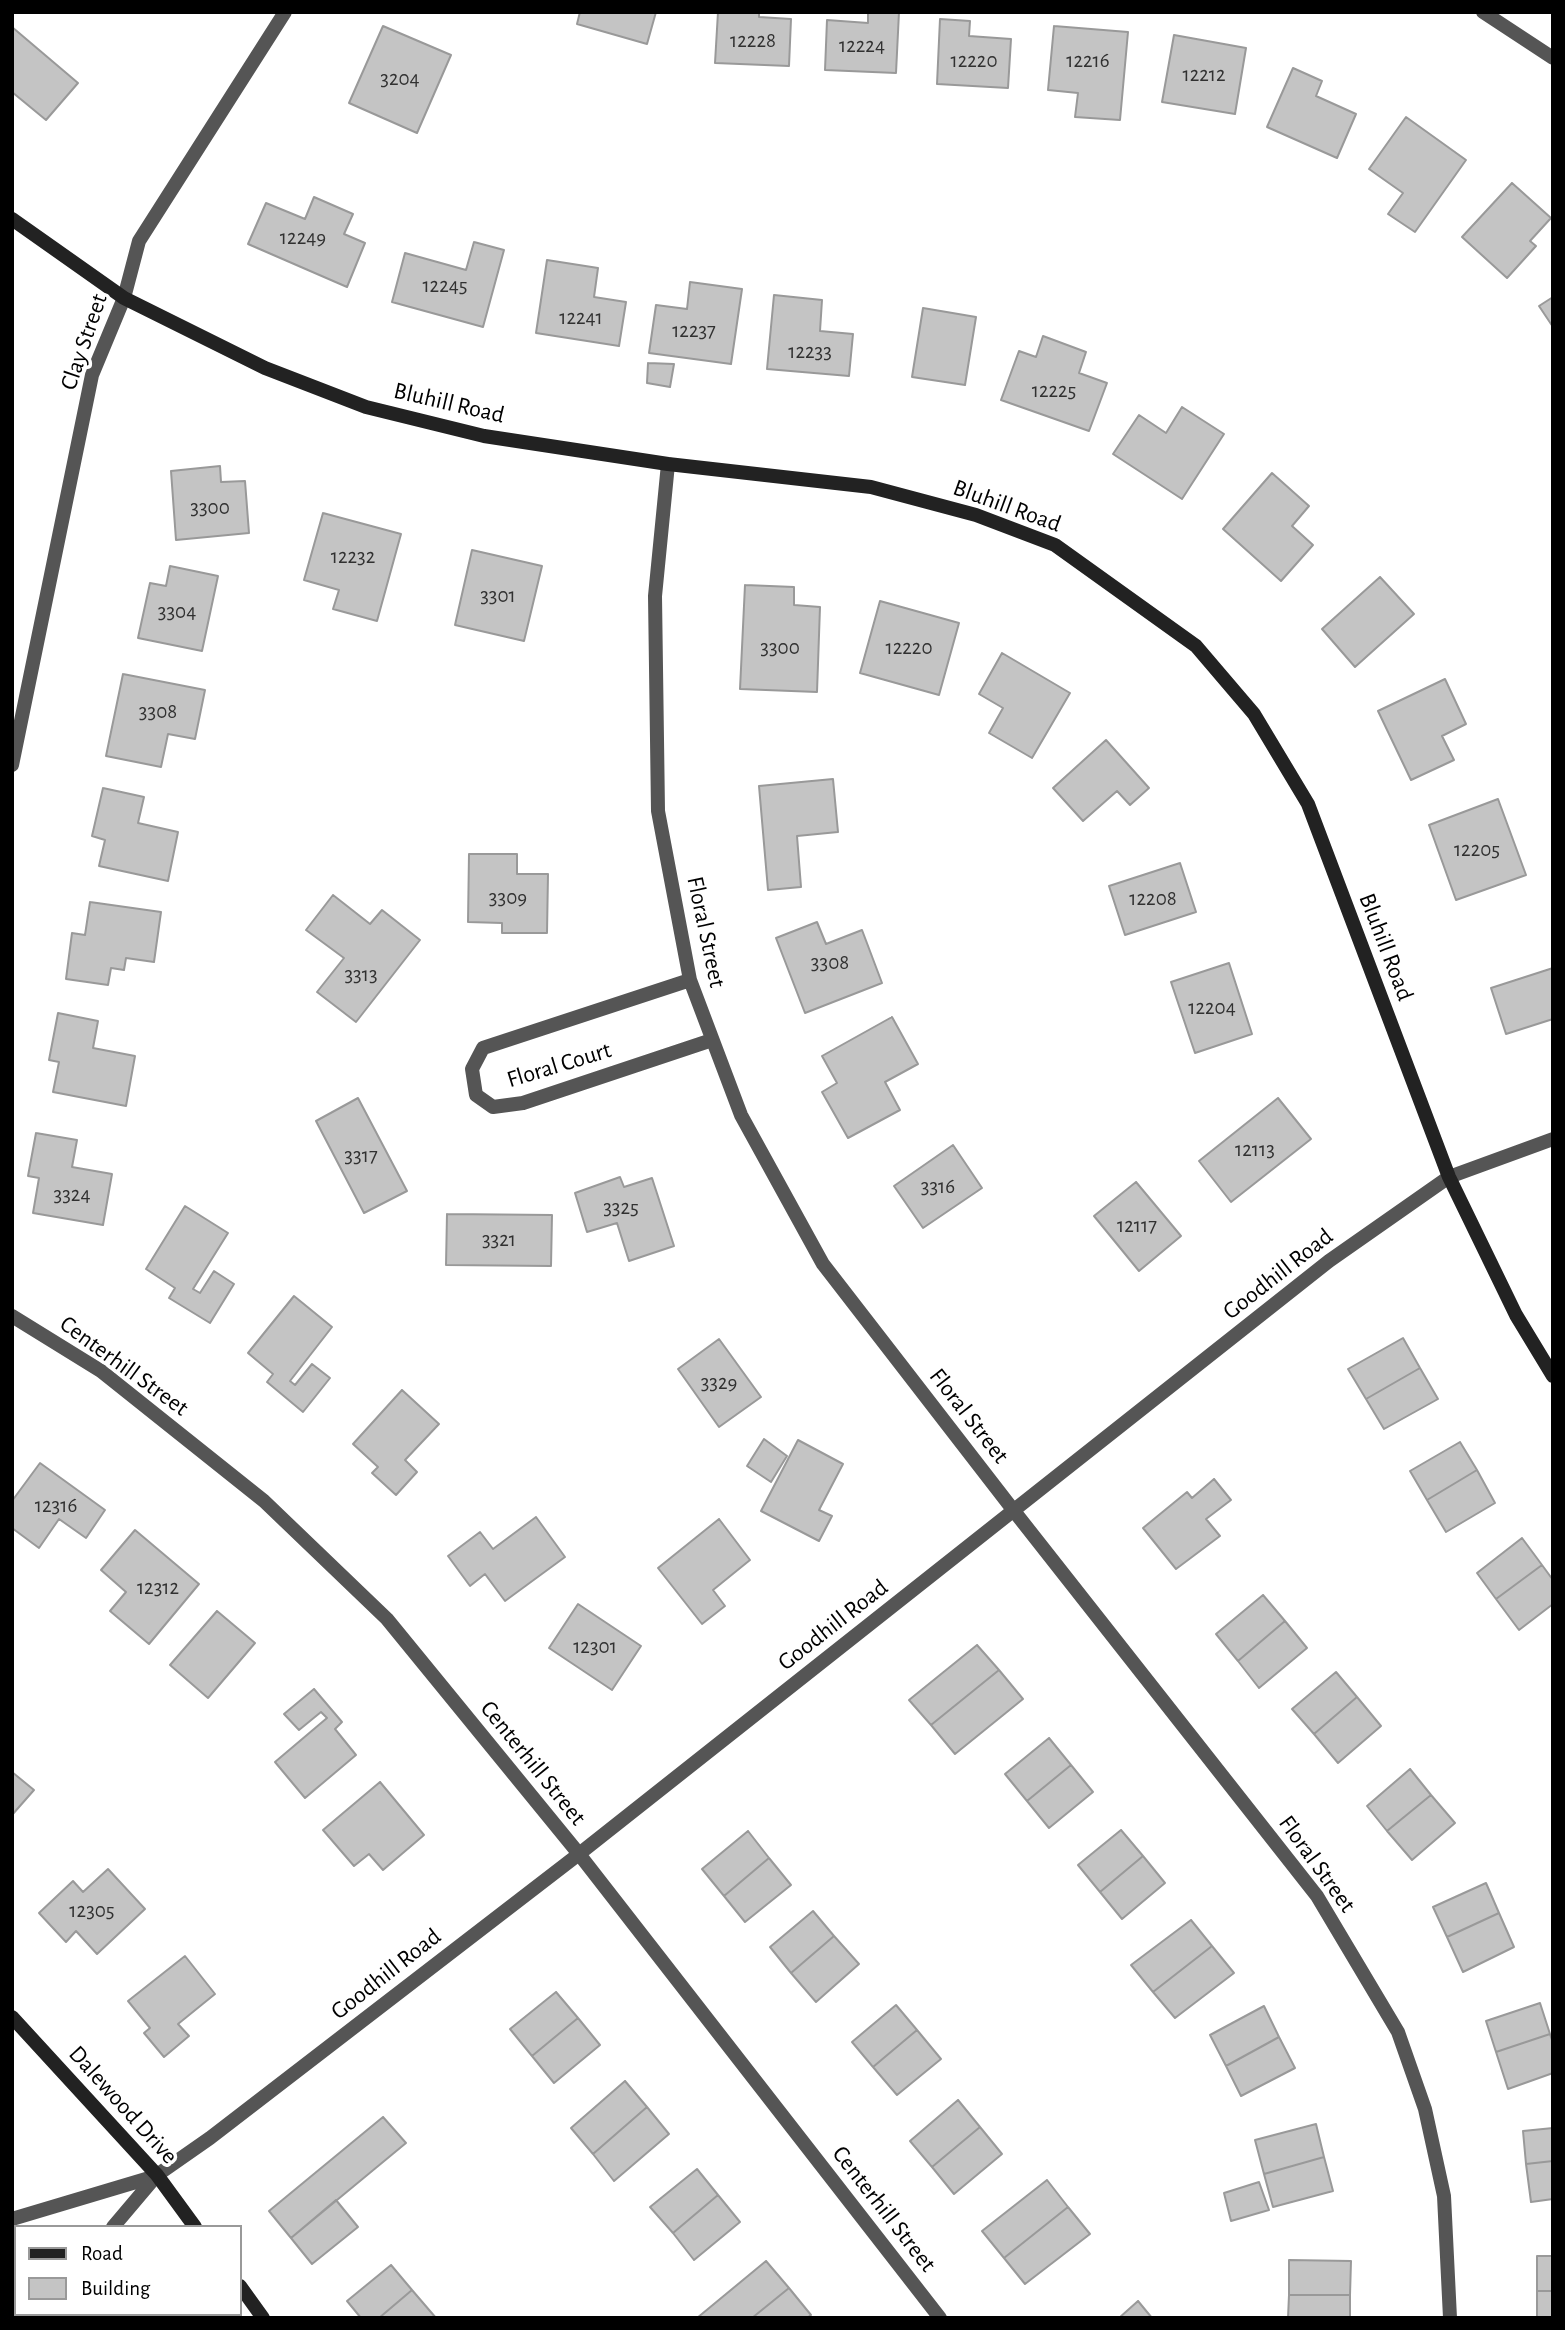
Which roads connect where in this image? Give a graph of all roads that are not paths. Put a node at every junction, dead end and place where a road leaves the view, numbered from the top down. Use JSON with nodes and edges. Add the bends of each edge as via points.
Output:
{"nodes":[{"id":1,"x":285,"y":12,"type":"edge"},
{"id":2,"x":1483,"y":12,"type":"edge"},
{"id":3,"x":1553,"y":58,"type":"edge"},
{"id":4,"x":12,"y":219,"type":"edge"},
{"id":5,"x":124,"y":298,"type":"junction"},
{"id":6,"x":668,"y":464,"type":"junction"},
{"id":7,"x":12,"y":765,"type":"edge"},
{"id":8,"x":690,"y":980,"type":"junction"},
{"id":9,"x":712,"y":1040,"type":"junction"},
{"id":10,"x":1553,"y":1139,"type":"edge"},
{"id":11,"x":1449,"y":1177,"type":"junction"},
{"id":12,"x":12,"y":1316,"type":"edge"},
{"id":13,"x":1553,"y":1376,"type":"edge"},
{"id":14,"x":1014,"y":1511,"type":"junction"},
{"id":15,"x":579,"y":1854,"type":"junction"},
{"id":16,"x":12,"y":2017,"type":"edge"},
{"id":17,"x":157,"y":2175,"type":"junction"},
{"id":18,"x":12,"y":2219,"type":"edge"},
{"id":19,"x":115,"y":2225,"type":"edge"},
{"id":20,"x":194,"y":2225,"type":"edge"},
{"id":21,"x":242,"y":2289,"type":"edge"},
{"id":22,"x":263,"y":2318,"type":"edge"},
{"id":23,"x":940,"y":2318,"type":"edge"},
{"id":24,"x":1450,"y":2318,"type":"edge"}],
"edges":[{"from":1,"to":5,"type":"street","name":"Clay Street","via":[[139,241]]},
{"from":2,"to":3,"type":"street"},
{"from":4,"to":5,"type":"street","name":"Bluhill Road"},
{"from":5,"to":6,"type":"street","name":"Bluhill Road","via":[[265,369],[366,407],[484,436]]},
{"from":5,"to":7,"type":"street","name":"Clay Street","via":[[92,375]]},
{"from":6,"to":8,"type":"street","name":"Floral Street","via":[[655,596],[658,811]]},
{"from":6,"to":11,"type":"street","name":"Bluhill Road","via":[[871,488],[976,515],[1055,545],[1196,646],[1254,714],[1308,804]]},
{"from":8,"to":9,"type":"street","name":"Floral Street"},
{"from":8,"to":9,"type":"street","name":"Floral Court","via":[[483,1048],[472,1069],[476,1095],[493,1107],[523,1103]]},
{"from":9,"to":14,"type":"street","name":"Floral Street","via":[[741,1115],[823,1264]]},
{"from":10,"to":11,"type":"street","name":"Goodhill Road"},
{"from":11,"to":13,"type":"street","name":"Bluhill Road","via":[[1516,1315]]},
{"from":11,"to":14,"type":"street","name":"Goodhill Road","via":[[1329,1261]]},
{"from":12,"to":15,"type":"street","name":"Centerhill Street","via":[[102,1371],[264,1501],[387,1619]]},
{"from":14,"to":15,"type":"street","name":"Goodhill Road"},
{"from":14,"to":24,"type":"street","name":"Floral Street","via":[[1317,1896],[1398,2032],[1425,2109],[1444,2196]]},
{"from":15,"to":17,"type":"street","name":"Goodhill Road"},
{"from":15,"to":23,"type":"street","name":"Centerhill Street"},
{"from":16,"to":17,"type":"street","name":"Dalewood Drive"},
{"from":17,"to":18,"type":"street","name":"Goodhill Road"},
{"from":17,"to":19,"type":"street","name":"Goodhill Road"},
{"from":17,"to":20,"type":"street","name":"Dalewood Drive"},
{"from":21,"to":22,"type":"street"}]}
